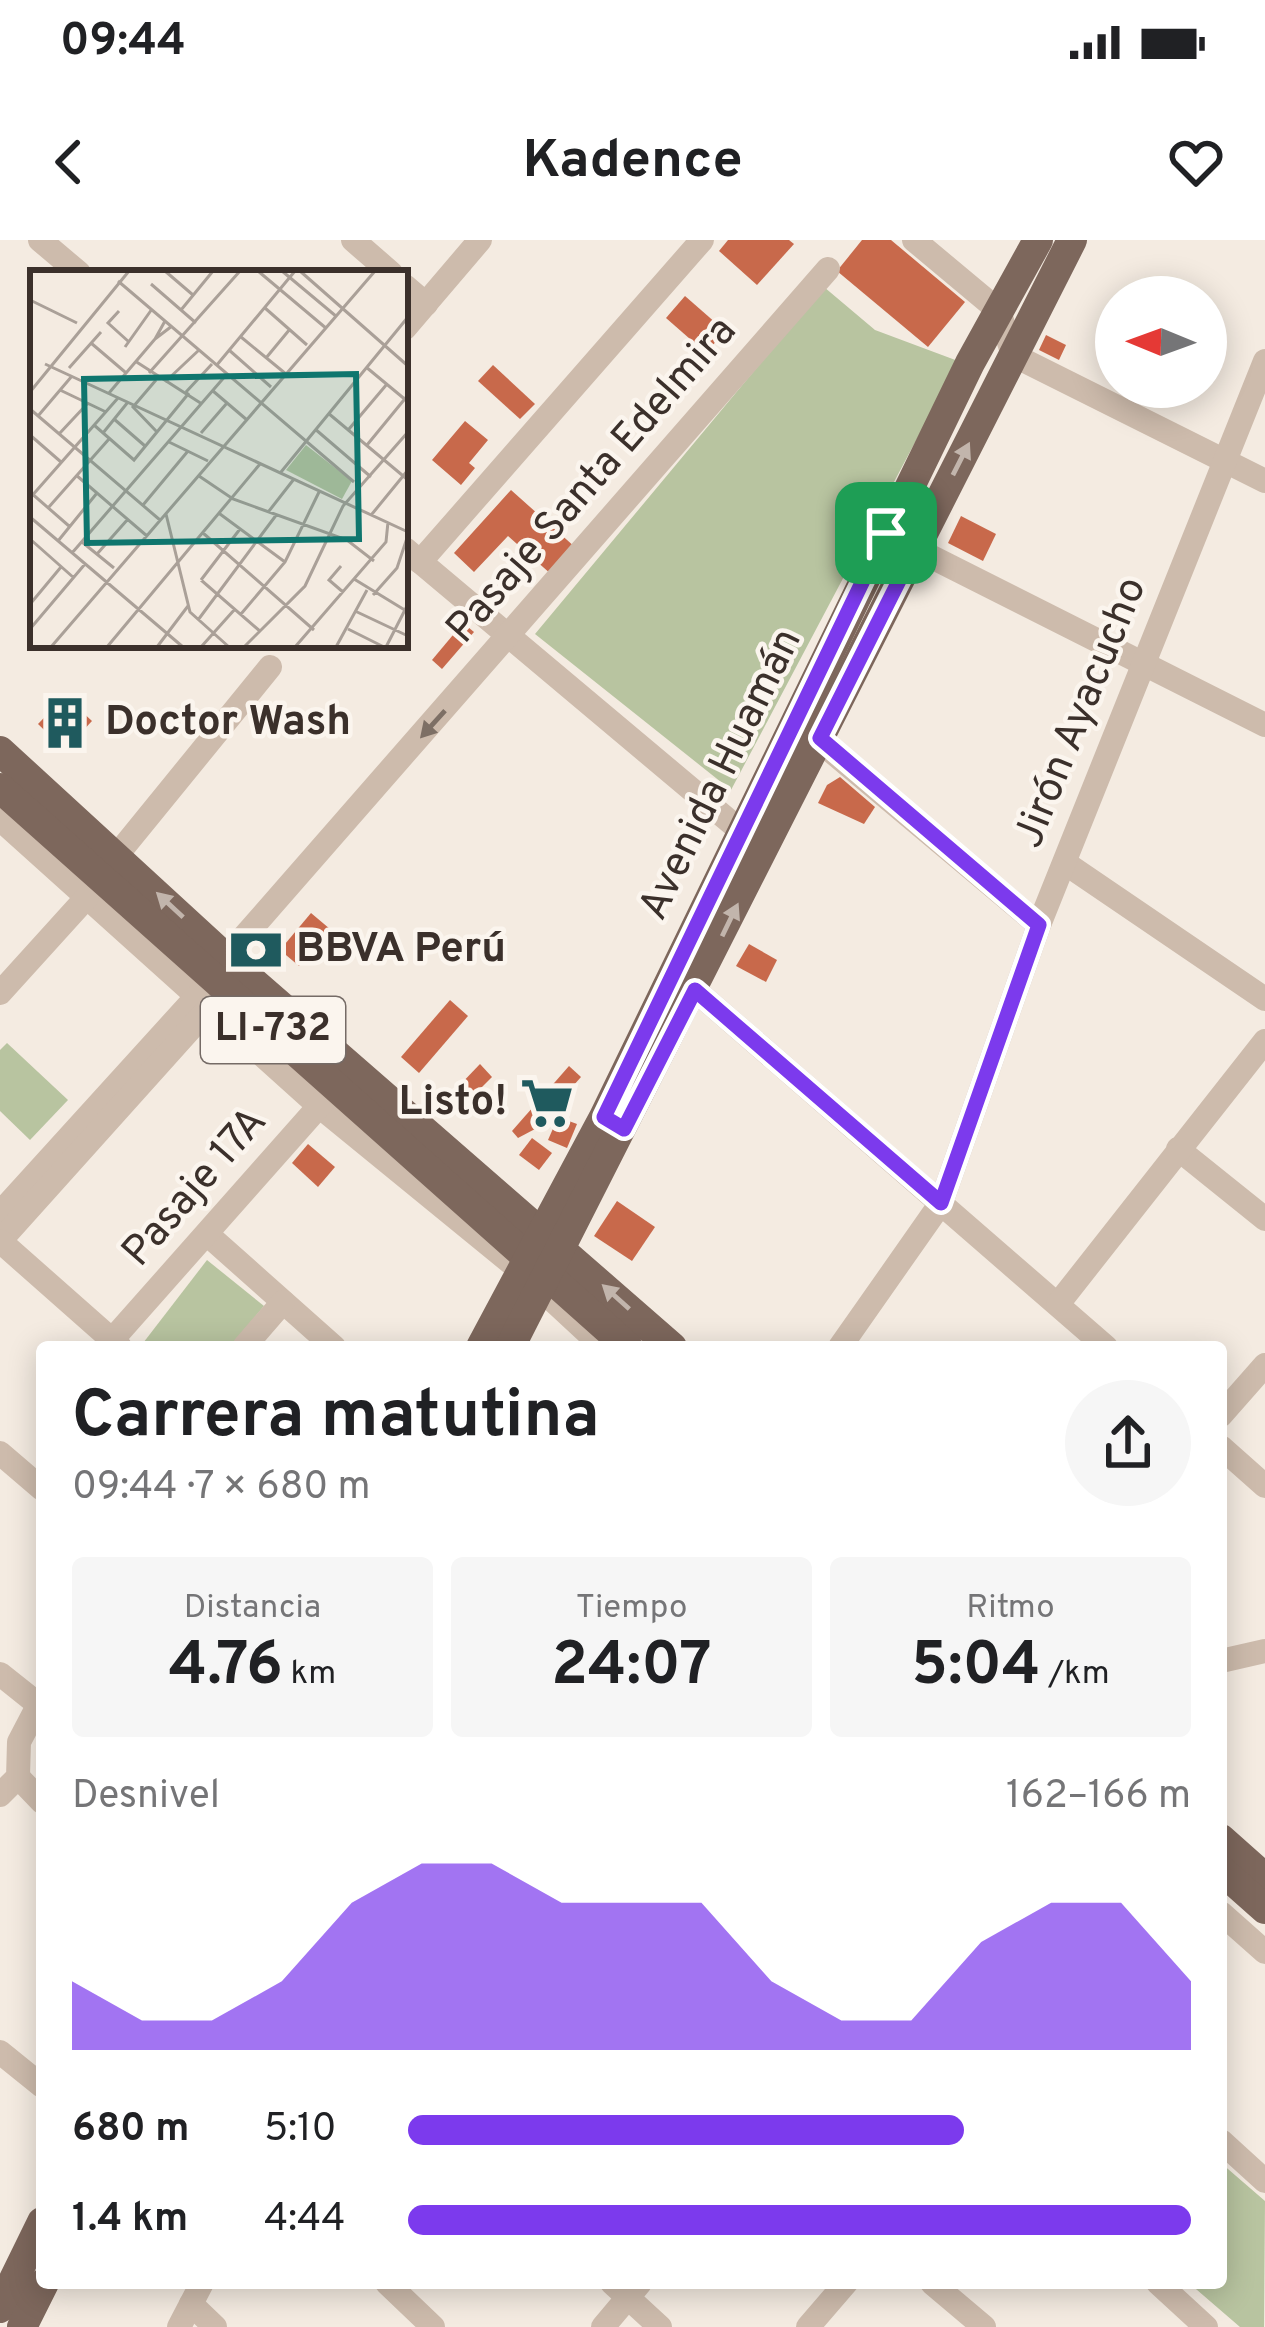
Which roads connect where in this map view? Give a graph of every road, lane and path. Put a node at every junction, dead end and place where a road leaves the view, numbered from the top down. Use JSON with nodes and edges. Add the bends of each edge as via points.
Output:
{"nodes":[{"id":1,"x":40,"y":240,"type":"edge"},
{"id":2,"x":353,"y":240,"type":"edge"},
{"id":3,"x":480,"y":240,"type":"edge"},
{"id":4,"x":702,"y":240,"type":"edge"},
{"id":5,"x":914,"y":240,"type":"edge"},
{"id":6,"x":1038,"y":240,"type":"edge"},
{"id":7,"x":1072,"y":240,"type":"edge"},
{"id":8,"x":828,"y":269,"type":"dead end"},
{"id":9,"x":75,"y":270,"type":"edge"},
{"id":10,"x":388,"y":270,"type":"edge"},
{"id":11,"x":408,"y":289,"type":"edge"},
{"id":12,"x":426,"y":304,"type":"junction"},
{"id":13,"x":999,"y":310,"type":"junction"},
{"id":14,"x":408,"y":325,"type":"edge"},
{"id":15,"x":1013,"y":355,"type":"junction"},
{"id":16,"x":1265,"y":361,"type":"edge"},
{"id":17,"x":1225,"y":460,"type":"junction"},
{"id":18,"x":1265,"y":481,"type":"edge"},
{"id":19,"x":886,"y":533,"type":"junction"},
{"id":20,"x":915,"y":549,"type":"junction"},
{"id":21,"x":413,"y":555,"type":"edge"},
{"id":22,"x":510,"y":636,"type":"junction"},
{"id":23,"x":1143,"y":662,"type":"junction"},
{"id":24,"x":270,"y":667,"type":"dead end"},
{"id":25,"x":1265,"y":725,"type":"edge"},
{"id":26,"x":807,"y":730,"type":"junction"},
{"id":27,"x":0,"y":751,"type":"edge"},
{"id":28,"x":0,"y":788,"type":"edge"},
{"id":29,"x":0,"y":819,"type":"edge"},
{"id":30,"x":741,"y":831,"type":"junction"},
{"id":31,"x":117,"y":855,"type":"junction"},
{"id":32,"x":1065,"y":863,"type":"junction"},
{"id":33,"x":87,"y":897,"type":"junction"},
{"id":34,"x":1039,"y":925,"type":"junction"},
{"id":35,"x":219,"y":985,"type":"junction"},
{"id":36,"x":682,"y":987,"type":"junction"},
{"id":37,"x":0,"y":993,"type":"edge"},
{"id":38,"x":1265,"y":999,"type":"edge"},
{"id":39,"x":1265,"y":1041,"type":"edge"},
{"id":40,"x":328,"y":1096,"type":"junction"},
{"id":41,"x":382,"y":1109,"type":"junction"},
{"id":42,"x":1178,"y":1149,"type":"junction"},
{"id":43,"x":941,"y":1203,"type":"junction"},
{"id":44,"x":0,"y":1213,"type":"edge"},
{"id":45,"x":1265,"y":1219,"type":"edge"},
{"id":46,"x":208,"y":1235,"type":"junction"},
{"id":47,"x":0,"y":1241,"type":"edge"},
{"id":48,"x":539,"y":1261,"type":"junction"},
{"id":49,"x":284,"y":1302,"type":"junction"},
{"id":50,"x":1058,"y":1304,"type":"junction"},
{"id":51,"x":113,"y":1341,"type":"edge"},
{"id":52,"x":119,"y":1341,"type":"edge"},
{"id":53,"x":249,"y":1341,"type":"edge"},
{"id":54,"x":327,"y":1341,"type":"edge"},
{"id":55,"x":486,"y":1341,"type":"edge"},
{"id":56,"x":512,"y":1341,"type":"edge"},
{"id":57,"x":599,"y":1341,"type":"edge"},
{"id":58,"x":622,"y":1341,"type":"edge"},
{"id":59,"x":663,"y":1341,"type":"edge"},
{"id":60,"x":844,"y":1341,"type":"edge"},
{"id":61,"x":1099,"y":1341,"type":"edge"},
{"id":62,"x":1265,"y":1365,"type":"edge"},
{"id":63,"x":1227,"y":1407,"type":"edge"},
{"id":64,"x":1227,"y":1453,"type":"edge"},
{"id":65,"x":0,"y":1454,"type":"edge"},
{"id":66,"x":36,"y":1484,"type":"edge"},
{"id":67,"x":1265,"y":1486,"type":"edge"},
{"id":68,"x":1265,"y":1651,"type":"edge"},
{"id":69,"x":1227,"y":1660,"type":"edge"},
{"id":70,"x":0,"y":1674,"type":"edge"},
{"id":71,"x":36,"y":1699,"type":"edge"},
{"id":72,"x":36,"y":1710,"type":"edge"},
{"id":73,"x":9,"y":1786,"type":"edge"},
{"id":74,"x":36,"y":1799,"type":"edge"},
{"id":75,"x":1227,"y":1843,"type":"edge"},
{"id":76,"x":1227,"y":1875,"type":"edge"},
{"id":77,"x":1265,"y":1878,"type":"edge"},
{"id":78,"x":1265,"y":1910,"type":"edge"},
{"id":79,"x":1227,"y":1918,"type":"edge"},
{"id":80,"x":1265,"y":1952,"type":"edge"},
{"id":81,"x":0,"y":2052,"type":"edge"},
{"id":82,"x":36,"y":2081,"type":"edge"},
{"id":83,"x":1227,"y":2146,"type":"edge"},
{"id":84,"x":1265,"y":2181,"type":"edge"},
{"id":85,"x":36,"y":2234,"type":"edge"},
{"id":86,"x":41,"y":2289,"type":"edge"},
{"id":87,"x":393,"y":2289,"type":"edge"},
{"id":88,"x":625,"y":2289,"type":"edge"},
{"id":89,"x":627,"y":2289,"type":"edge"},
{"id":90,"x":841,"y":2289,"type":"edge"},
{"id":91,"x":939,"y":2289,"type":"edge"},
{"id":92,"x":1165,"y":2289,"type":"edge"},
{"id":93,"x":191,"y":2305,"type":"edge"},
{"id":94,"x":0,"y":2308,"type":"edge"},
{"id":95,"x":22,"y":2327,"type":"edge"},
{"id":96,"x":215,"y":2327,"type":"edge"},
{"id":97,"x":433,"y":2327,"type":"edge"},
{"id":98,"x":602,"y":2327,"type":"edge"},
{"id":99,"x":660,"y":2327,"type":"edge"},
{"id":100,"x":808,"y":2327,"type":"edge"},
{"id":101,"x":984,"y":2327,"type":"edge"},
{"id":102,"x":1206,"y":2327,"type":"edge"}],
"edges":[{"from":1,"to":9,"type":"street"},
{"from":2,"to":10,"type":"street"},
{"from":3,"to":12,"type":"street"},
{"from":4,"to":21,"type":"street"},
{"from":5,"to":13,"type":"street"},
{"from":6,"to":13,"type":"main road","name":"Avenida Huamán"},
{"from":7,"to":15,"type":"main road","name":"Avenida Huamán"},
{"from":8,"to":22,"type":"street","name":"Pasaje Santa Edelmira"},
{"from":11,"to":12,"type":"street"},
{"from":12,"to":14,"type":"street"},
{"from":13,"to":15,"type":"street"},
{"from":13,"to":19,"type":"main road","name":"Avenida Huamán"},
{"from":15,"to":17,"type":"street"},
{"from":20,"to":15,"type":"main road","name":"Avenida Huamán","one_way":true},
{"from":16,"to":17,"type":"street","name":"Jirón Ayacucho"},
{"from":17,"to":18,"type":"street"},
{"from":17,"to":23,"type":"street","name":"Jirón Ayacucho"},
{"from":19,"to":20,"type":"street"},
{"from":19,"to":26,"type":"main road","name":"Avenida Huamán"},
{"from":20,"to":23,"type":"street"},
{"from":20,"to":26,"type":"main road","name":"Avenida Huamán"},
{"from":21,"to":22,"type":"street"},
{"from":22,"to":30,"type":"street"},
{"from":22,"to":35,"type":"street","name":"Pasaje Santa Edelmira","one_way":true,"via":[[243,938]]},
{"from":23,"to":25,"type":"street"},
{"from":23,"to":32,"type":"street","name":"Jirón Ayacucho"},
{"from":24,"to":31,"type":"street"},
{"from":26,"to":30,"type":"main road","name":"Avenida Huamán"},
{"from":26,"to":34,"type":"street"},
{"from":36,"to":26,"type":"main road","name":"Avenida Huamán","one_way":true},
{"from":27,"to":31,"type":"main road","number":"LI-732"},
{"from":28,"to":35,"type":"main road","number":"LI-732"},
{"from":29,"to":33,"type":"street"},
{"from":30,"to":36,"type":"main road","name":"Avenida Huamán"},
{"from":35,"to":31,"type":"main road","number":"LI-732","one_way":true},
{"from":32,"to":34,"type":"street","name":"Jirón Ayacucho"},
{"from":32,"to":38,"type":"street"},
{"from":33,"to":35,"type":"street"},
{"from":33,"to":37,"type":"street"},
{"from":34,"to":43,"type":"street","name":"Jirón Ayacucho"},
{"from":35,"to":40,"type":"main road","number":"LI-732"},
{"from":35,"to":41,"type":"main road","number":"LI-732"},
{"from":35,"to":44,"type":"street"},
{"from":35,"to":47,"type":"street"},
{"from":36,"to":43,"type":"street"},
{"from":36,"to":48,"type":"main road","name":"Avenida Huamán"},
{"from":39,"to":42,"type":"street"},
{"from":40,"to":41,"type":"main road","number":"LI-732"},
{"from":40,"to":46,"type":"street","name":"Pasaje 17A"},
{"from":40,"to":48,"type":"street"},
{"from":41,"to":48,"type":"main road","number":"LI-732"},
{"from":42,"to":45,"type":"street"},
{"from":42,"to":50,"type":"street"},
{"from":43,"to":50,"type":"street"},
{"from":43,"to":60,"type":"street","name":"Jirón Ayacucho"},
{"from":46,"to":49,"type":"street"},
{"from":46,"to":52,"type":"street","name":"Pasaje 17A"},
{"from":47,"to":51,"type":"street","name":"Pasaje 17A"},
{"from":48,"to":55,"type":"main road","name":"Avenida Huamán"},
{"from":48,"to":56,"type":"main road","name":"Avenida Huamán"},
{"from":48,"to":57,"type":"street"},
{"from":48,"to":58,"type":"main road","number":"LI-732"},
{"from":59,"to":48,"type":"main road","number":"LI-732","one_way":true},
{"from":49,"to":53,"type":"street"},
{"from":49,"to":54,"type":"street"},
{"from":50,"to":61,"type":"street"},
{"from":62,"to":63,"type":"street"},
{"from":64,"to":67,"type":"street"},
{"from":65,"to":66,"type":"street"},
{"from":68,"to":69,"type":"street"},
{"from":70,"to":71,"type":"street"},
{"from":72,"to":73,"type":"street"},
{"from":73,"to":74,"type":"street"},
{"from":75,"to":77,"type":"main road"},
{"from":76,"to":78,"type":"main road"},
{"from":79,"to":80,"type":"street"},
{"from":81,"to":82,"type":"street"},
{"from":83,"to":84,"type":"street"},
{"from":85,"to":94,"type":"main road"},
{"from":86,"to":95,"type":"main road"},
{"from":87,"to":97,"type":"street"},
{"from":88,"to":98,"type":"street"},
{"from":89,"to":99,"type":"street"},
{"from":90,"to":100,"type":"street"},
{"from":91,"to":101,"type":"street"},
{"from":92,"to":102,"type":"street"},
{"from":93,"to":96,"type":"street"}]}
